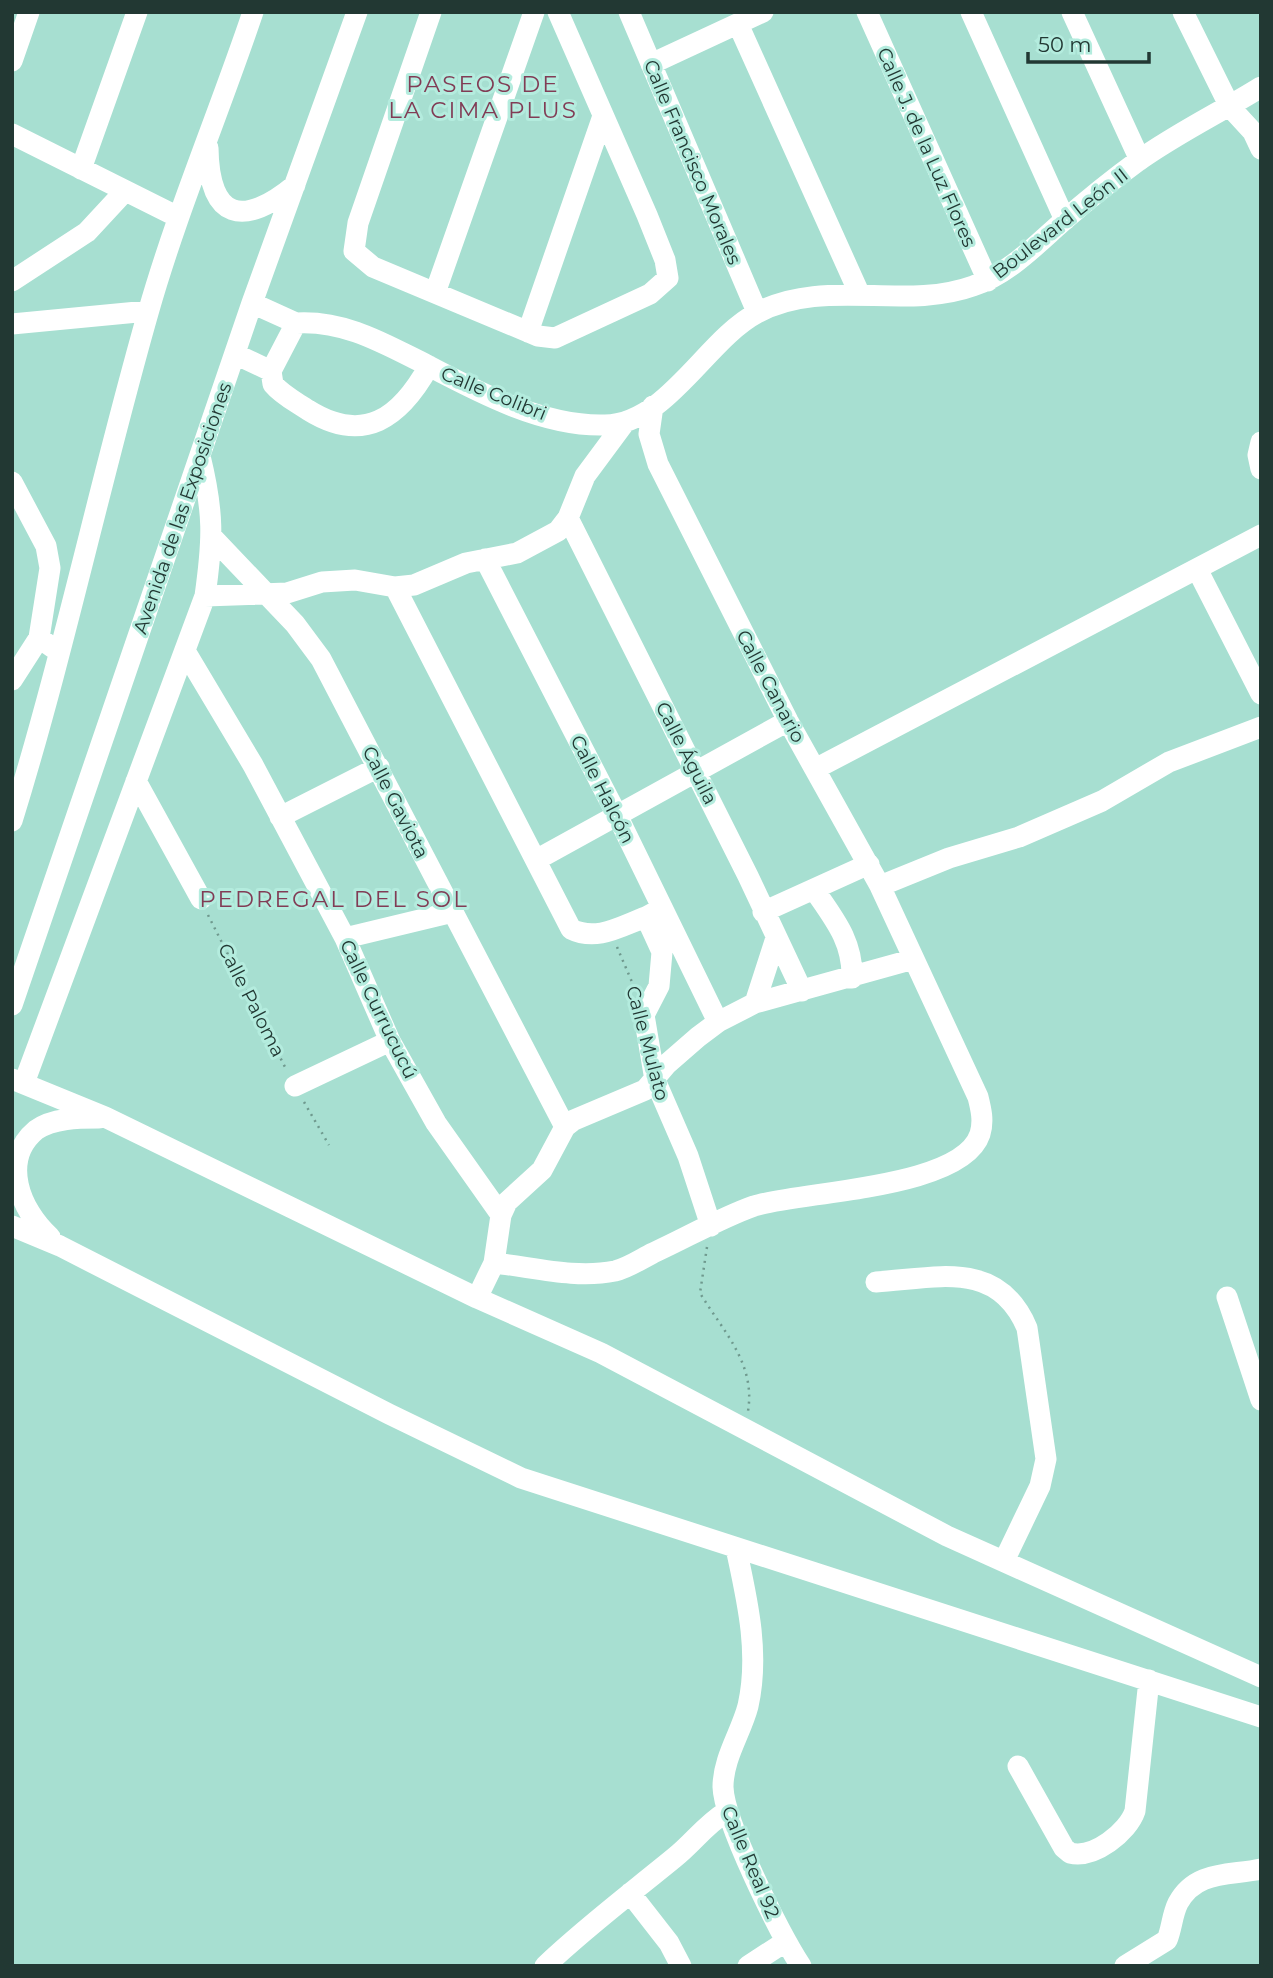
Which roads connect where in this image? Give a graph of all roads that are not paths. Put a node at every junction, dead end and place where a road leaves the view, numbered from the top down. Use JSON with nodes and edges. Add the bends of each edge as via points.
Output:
{"nodes":[{"id":1,"x":29,"y":12,"type":"edge"},
{"id":2,"x":137,"y":12,"type":"edge"},
{"id":3,"x":253,"y":12,"type":"edge"},
{"id":4,"x":357,"y":12,"type":"edge"},
{"id":5,"x":431,"y":12,"type":"edge"},
{"id":6,"x":534,"y":12,"type":"edge"},
{"id":7,"x":558,"y":12,"type":"edge"},
{"id":8,"x":629,"y":12,"type":"edge"},
{"id":9,"x":763,"y":12,"type":"edge"},
{"id":10,"x":867,"y":12,"type":"edge"},
{"id":11,"x":971,"y":12,"type":"edge"},
{"id":12,"x":1072,"y":12,"type":"edge"},
{"id":13,"x":1183,"y":12,"type":"edge"},
{"id":14,"x":738,"y":24,"type":"junction"},
{"id":15,"x":12,"y":61,"type":"edge"},
{"id":16,"x":651,"y":64,"type":"junction"},
{"id":17,"x":1261,"y":87,"type":"edge"},
{"id":18,"x":1230,"y":107,"type":"junction"},
{"id":19,"x":603,"y":117,"type":"junction"},
{"id":20,"x":12,"y":134,"type":"edge"},
{"id":21,"x":208,"y":139,"type":"junction"},
{"id":22,"x":1261,"y":149,"type":"edge"},
{"id":23,"x":1140,"y":160,"type":"junction"},
{"id":24,"x":81,"y":169,"type":"junction"},
{"id":25,"x":295,"y":185,"type":"junction"},
{"id":26,"x":125,"y":191,"type":"junction"},
{"id":27,"x":178,"y":217,"type":"junction"},
{"id":28,"x":1065,"y":220,"type":"junction"},
{"id":29,"x":12,"y":281,"type":"edge"},
{"id":30,"x":988,"y":281,"type":"junction"},
{"id":31,"x":435,"y":293,"type":"junction"},
{"id":32,"x":860,"y":295,"type":"junction"},
{"id":33,"x":253,"y":303,"type":"junction"},
{"id":34,"x":148,"y":311,"type":"junction"},
{"id":35,"x":757,"y":312,"type":"junction"},
{"id":36,"x":296,"y":323,"type":"junction"},
{"id":37,"x":12,"y":324,"type":"edge"},
{"id":38,"x":528,"y":332,"type":"junction"},
{"id":39,"x":235,"y":354,"type":"junction"},
{"id":40,"x":429,"y":366,"type":"junction"},
{"id":41,"x":271,"y":371,"type":"junction"},
{"id":42,"x":653,"y":407,"type":"junction"},
{"id":43,"x":625,"y":422,"type":"junction"},
{"id":44,"x":1261,"y":442,"type":"edge"},
{"id":45,"x":200,"y":456,"type":"junction"},
{"id":46,"x":1261,"y":469,"type":"edge"},
{"id":47,"x":12,"y":482,"type":"edge"},
{"id":48,"x":568,"y":518,"type":"junction"},
{"id":49,"x":1261,"y":535,"type":"edge"},
{"id":50,"x":213,"y":538,"type":"junction"},
{"id":51,"x":485,"y":559,"type":"junction"},
{"id":52,"x":1197,"y":569,"type":"junction"},
{"id":53,"x":395,"y":587,"type":"junction"},
{"id":54,"x":265,"y":593,"type":"junction"},
{"id":55,"x":205,"y":596,"type":"junction"},
{"id":56,"x":39,"y":638,"type":"junction"},
{"id":57,"x":185,"y":651,"type":"junction"},
{"id":58,"x":59,"y":652,"type":"junction"},
{"id":59,"x":12,"y":680,"type":"edge"},
{"id":60,"x":1261,"y":694,"type":"edge"},
{"id":61,"x":788,"y":721,"type":"junction"},
{"id":62,"x":1261,"y":727,"type":"edge"},
{"id":63,"x":379,"y":767,"type":"junction"},
{"id":64,"x":815,"y":769,"type":"junction"},
{"id":65,"x":697,"y":772,"type":"junction"},
{"id":66,"x":136,"y":781,"type":"junction"},
{"id":67,"x":617,"y":816,"type":"junction"},
{"id":68,"x":280,"y":817,"type":"junction"},
{"id":69,"x":12,"y":821,"type":"edge"},
{"id":70,"x":536,"y":860,"type":"junction"},
{"id":71,"x":869,"y":864,"type":"junction"},
{"id":72,"x":880,"y":886,"type":"junction"},
{"id":73,"x":815,"y":891,"type":"junction"},
{"id":74,"x":201,"y":899,"type":"road end"},
{"id":75,"x":453,"y":912,"type":"junction"},
{"id":76,"x":763,"y":912,"type":"junction"},
{"id":77,"x":654,"y":913,"type":"junction"},
{"id":78,"x":776,"y":937,"type":"junction"},
{"id":79,"x":345,"y":938,"type":"junction"},
{"id":80,"x":914,"y":959,"type":"junction"},
{"id":81,"x":852,"y":978,"type":"junction"},
{"id":82,"x":802,"y":990,"type":"junction"},
{"id":83,"x":755,"y":1003,"type":"junction"},
{"id":84,"x":12,"y":1005,"type":"edge"},
{"id":85,"x":718,"y":1022,"type":"junction"},
{"id":86,"x":390,"y":1041,"type":"junction"},
{"id":87,"x":655,"y":1080,"type":"junction"},
{"id":88,"x":18,"y":1081,"type":"edge"},
{"id":89,"x":295,"y":1086,"type":"road end"},
{"id":90,"x":105,"y":1118,"type":"junction"},
{"id":91,"x":565,"y":1127,"type":"junction"},
{"id":92,"x":501,"y":1214,"type":"junction"},
{"id":93,"x":12,"y":1226,"type":"edge"},
{"id":94,"x":711,"y":1226,"type":"junction"},
{"id":95,"x":60,"y":1246,"type":"junction"},
{"id":96,"x":494,"y":1263,"type":"junction"},
{"id":97,"x":876,"y":1282,"type":"dead end"},
{"id":98,"x":1227,"y":1297,"type":"dead end"},
{"id":99,"x":477,"y":1298,"type":"junction"},
{"id":100,"x":1261,"y":1401,"type":"edge"},
{"id":101,"x":736,"y":1548,"type":"junction"},
{"id":102,"x":1004,"y":1561,"type":"junction"},
{"id":103,"x":1261,"y":1677,"type":"edge"},
{"id":104,"x":1149,"y":1680,"type":"junction"},
{"id":105,"x":1261,"y":1717,"type":"edge"},
{"id":106,"x":1018,"y":1766,"type":"dead end"},
{"id":107,"x":726,"y":1812,"type":"junction"},
{"id":108,"x":1261,"y":1870,"type":"edge"},
{"id":109,"x":630,"y":1893,"type":"junction"},
{"id":110,"x":785,"y":1942,"type":"junction"},
{"id":111,"x":545,"y":1966,"type":"edge"},
{"id":112,"x":681,"y":1966,"type":"edge"},
{"id":113,"x":748,"y":1966,"type":"edge"},
{"id":114,"x":801,"y":1966,"type":"edge"},
{"id":115,"x":1125,"y":1966,"type":"edge"}],
"edges":[{"from":1,"to":15,"type":"street"},
{"from":2,"to":24,"type":"street"},
{"from":3,"to":21,"type":"street"},
{"from":4,"to":25,"type":"street","name":"Avenida de las Exposiciones"},
{"from":5,"to":31,"type":"street","via":[[358,223],[354,251],[373,267]]},
{"from":6,"to":31,"type":"street"},
{"from":7,"to":19,"type":"street"},
{"from":8,"to":16,"type":"street","name":"Calle Francisco Morales"},
{"from":9,"to":14,"type":"street"},
{"from":10,"to":30,"type":"street","name":"Calle J. de la Luz Flores"},
{"from":11,"to":28,"type":"street"},
{"from":12,"to":23,"type":"street"},
{"from":13,"to":18,"type":"street"},
{"from":14,"to":16,"type":"street"},
{"from":14,"to":32,"type":"street"},
{"from":16,"to":35,"type":"street","name":"Calle Francisco Morales"},
{"from":17,"to":18,"type":"street","name":"Boulevard León II"},
{"from":18,"to":22,"type":"street","via":[[1253,132]]},
{"from":18,"to":23,"type":"street","name":"Boulevard León II"},
{"from":19,"to":38,"type":"street"},
{"from":19,"to":38,"type":"street","via":[[655,233],[667,278],[650,294],[564,336],[548,338]]},
{"from":20,"to":24,"type":"street"},
{"from":21,"to":25,"type":"street","via":[[212,186],[227,207],[237,212],[261,209]]},
{"from":21,"to":27,"type":"street"},
{"from":23,"to":28,"type":"street","name":"Boulevard León II"},
{"from":24,"to":26,"type":"street"},
{"from":25,"to":33,"type":"street","name":"Avenida de las Exposiciones"},
{"from":26,"to":27,"type":"street"},
{"from":26,"to":29,"type":"street","via":[[87,232]]},
{"from":27,"to":34,"type":"street"},
{"from":28,"to":30,"type":"street","name":"Boulevard León II"},
{"from":30,"to":32,"type":"street","name":"Boulevard León II","via":[[909,298]]},
{"from":31,"to":38,"type":"street"},
{"from":32,"to":35,"type":"street","name":"Boulevard León II","via":[[792,302]]},
{"from":33,"to":36,"type":"street"},
{"from":33,"to":39,"type":"street","name":"Avenida de las Exposiciones"},
{"from":34,"to":37,"type":"street"},
{"from":34,"to":58,"type":"street"},
{"from":35,"to":42,"type":"street","name":"Calle Colibri"},
{"from":36,"to":40,"type":"street","name":"Calle Colibri","via":[[317,322],[356,331]]},
{"from":36,"to":41,"type":"street"},
{"from":39,"to":41,"type":"street"},
{"from":39,"to":45,"type":"street","name":"Avenida de las Exposiciones"},
{"from":40,"to":41,"type":"street","via":[[398,410],[357,428],[318,416],[292,400],[273,384]]},
{"from":40,"to":43,"type":"street","name":"Calle Colibri","via":[[549,417],[606,425]]},
{"from":42,"to":43,"type":"street","name":"Calle Colibri"},
{"from":42,"to":61,"type":"street","name":"Calle Canario","via":[[649,433],[658,464]]},
{"from":43,"to":48,"type":"street","via":[[585,476]]},
{"from":44,"to":46,"type":"street"},
{"from":45,"to":50,"type":"street"},
{"from":45,"to":84,"type":"street","name":"Avenida de las Exposiciones"},
{"from":47,"to":56,"type":"street","via":[[46,546],[50,568]]},
{"from":48,"to":51,"type":"street","via":[[540,543]]},
{"from":48,"to":65,"type":"street","name":"Calle Águila"},
{"from":49,"to":52,"type":"street"},
{"from":50,"to":54,"type":"street","name":"Calle Gaviota"},
{"from":50,"to":55,"type":"street"},
{"from":51,"to":53,"type":"street","via":[[414,585]]},
{"from":51,"to":67,"type":"street","name":"Calle Halcón"},
{"from":52,"to":60,"type":"street"},
{"from":52,"to":64,"type":"street"},
{"from":53,"to":54,"type":"street","via":[[355,580]]},
{"from":53,"to":70,"type":"street"},
{"from":54,"to":55,"type":"street"},
{"from":54,"to":63,"type":"street","name":"Calle Gaviota","via":[[321,659]]},
{"from":55,"to":57,"type":"street"},
{"from":56,"to":58,"type":"street"},
{"from":56,"to":59,"type":"street"},
{"from":57,"to":66,"type":"street"},
{"from":57,"to":68,"type":"street","name":"Calle Currucucú"},
{"from":58,"to":69,"type":"street"},
{"from":61,"to":64,"type":"street","name":"Calle Canario"},
{"from":61,"to":65,"type":"street"},
{"from":62,"to":72,"type":"street","via":[[1169,762],[1102,801],[1031,832]]},
{"from":63,"to":68,"type":"street"},
{"from":63,"to":75,"type":"street","name":"Calle Gaviota"},
{"from":64,"to":71,"type":"street","name":"Calle Canario"},
{"from":65,"to":67,"type":"street"},
{"from":65,"to":76,"type":"street","name":"Calle Águila"},
{"from":66,"to":74,"type":"street"},
{"from":66,"to":88,"type":"street"},
{"from":67,"to":70,"type":"street"},
{"from":67,"to":77,"type":"street","name":"Calle Halcón"},
{"from":68,"to":79,"type":"street","name":"Calle Currucucú"},
{"from":70,"to":77,"type":"street","via":[[571,929],[601,934]]},
{"from":71,"to":72,"type":"street","name":"Calle Canario"},
{"from":71,"to":73,"type":"street"},
{"from":72,"to":80,"type":"street","name":"Calle Canario"},
{"from":73,"to":76,"type":"street"},
{"from":73,"to":81,"type":"street","via":[[845,935]]},
{"from":75,"to":79,"type":"street"},
{"from":75,"to":91,"type":"street","name":"Calle Gaviota"},
{"from":76,"to":78,"type":"street","name":"Calle Águila"},
{"from":77,"to":85,"type":"street","name":"Calle Halcón"},
{"from":77,"to":87,"type":"street","name":"Calle Mulato","via":[[662,952],[659,986],[644,1015]]},
{"from":78,"to":82,"type":"street","name":"Calle Águila"},
{"from":78,"to":83,"type":"street"},
{"from":79,"to":86,"type":"street","name":"Calle Currucucú"},
{"from":80,"to":81,"type":"street"},
{"from":80,"to":94,"type":"street","name":"Calle Canario","via":[[978,1097],[983,1118],[980,1136],[947,1164],[904,1179],[864,1189],[780,1199]]},
{"from":81,"to":82,"type":"street"},
{"from":82,"to":83,"type":"street"},
{"from":83,"to":85,"type":"street"},
{"from":85,"to":87,"type":"street","via":[[681,1051]]},
{"from":86,"to":89,"type":"street"},
{"from":86,"to":92,"type":"street","name":"Calle Currucucú","via":[[436,1123]]},
{"from":87,"to":91,"type":"street","via":[[638,1093]]},
{"from":87,"to":94,"type":"street","name":"Calle Mulato","via":[[688,1156]]},
{"from":88,"to":90,"type":"street"},
{"from":90,"to":95,"type":"street","via":[[54,1122],[37,1129],[18,1152],[14,1183],[18,1199]]},
{"from":90,"to":99,"type":"street"},
{"from":91,"to":92,"type":"street","via":[[542,1170],[507,1202]]},
{"from":92,"to":96,"type":"street"},
{"from":93,"to":95,"type":"street"},
{"from":94,"to":96,"type":"street","via":[[618,1270],[592,1274]]},
{"from":95,"to":101,"type":"street","via":[[436,1437],[558,1491]]},
{"from":96,"to":99,"type":"street"},
{"from":97,"to":102,"type":"street","via":[[969,1277],[999,1289],[1021,1313],[1046,1459],[1040,1486]]},
{"from":98,"to":100,"type":"street"},
{"from":99,"to":102,"type":"street","via":[[601,1353],[936,1530]]},
{"from":101,"to":104,"type":"street"},
{"from":101,"to":107,"type":"street","name":"Calle Real 92","via":[[750,1615],[752,1663],[748,1705],[724,1776]]},
{"from":102,"to":103,"type":"street"},
{"from":104,"to":105,"type":"street"},
{"from":104,"to":106,"type":"street","via":[[1135,1811],[1126,1830],[1088,1852],[1070,1853]]},
{"from":107,"to":109,"type":"street"},
{"from":107,"to":110,"type":"street","name":"Calle Real 92"},
{"from":108,"to":115,"type":"street","via":[[1213,1874],[1198,1882],[1178,1902],[1167,1940]]},
{"from":109,"to":111,"type":"street","via":[[582,1929]]},
{"from":109,"to":112,"type":"street"},
{"from":110,"to":113,"type":"street"},
{"from":110,"to":114,"type":"street","name":"Calle Real 92"}]}
